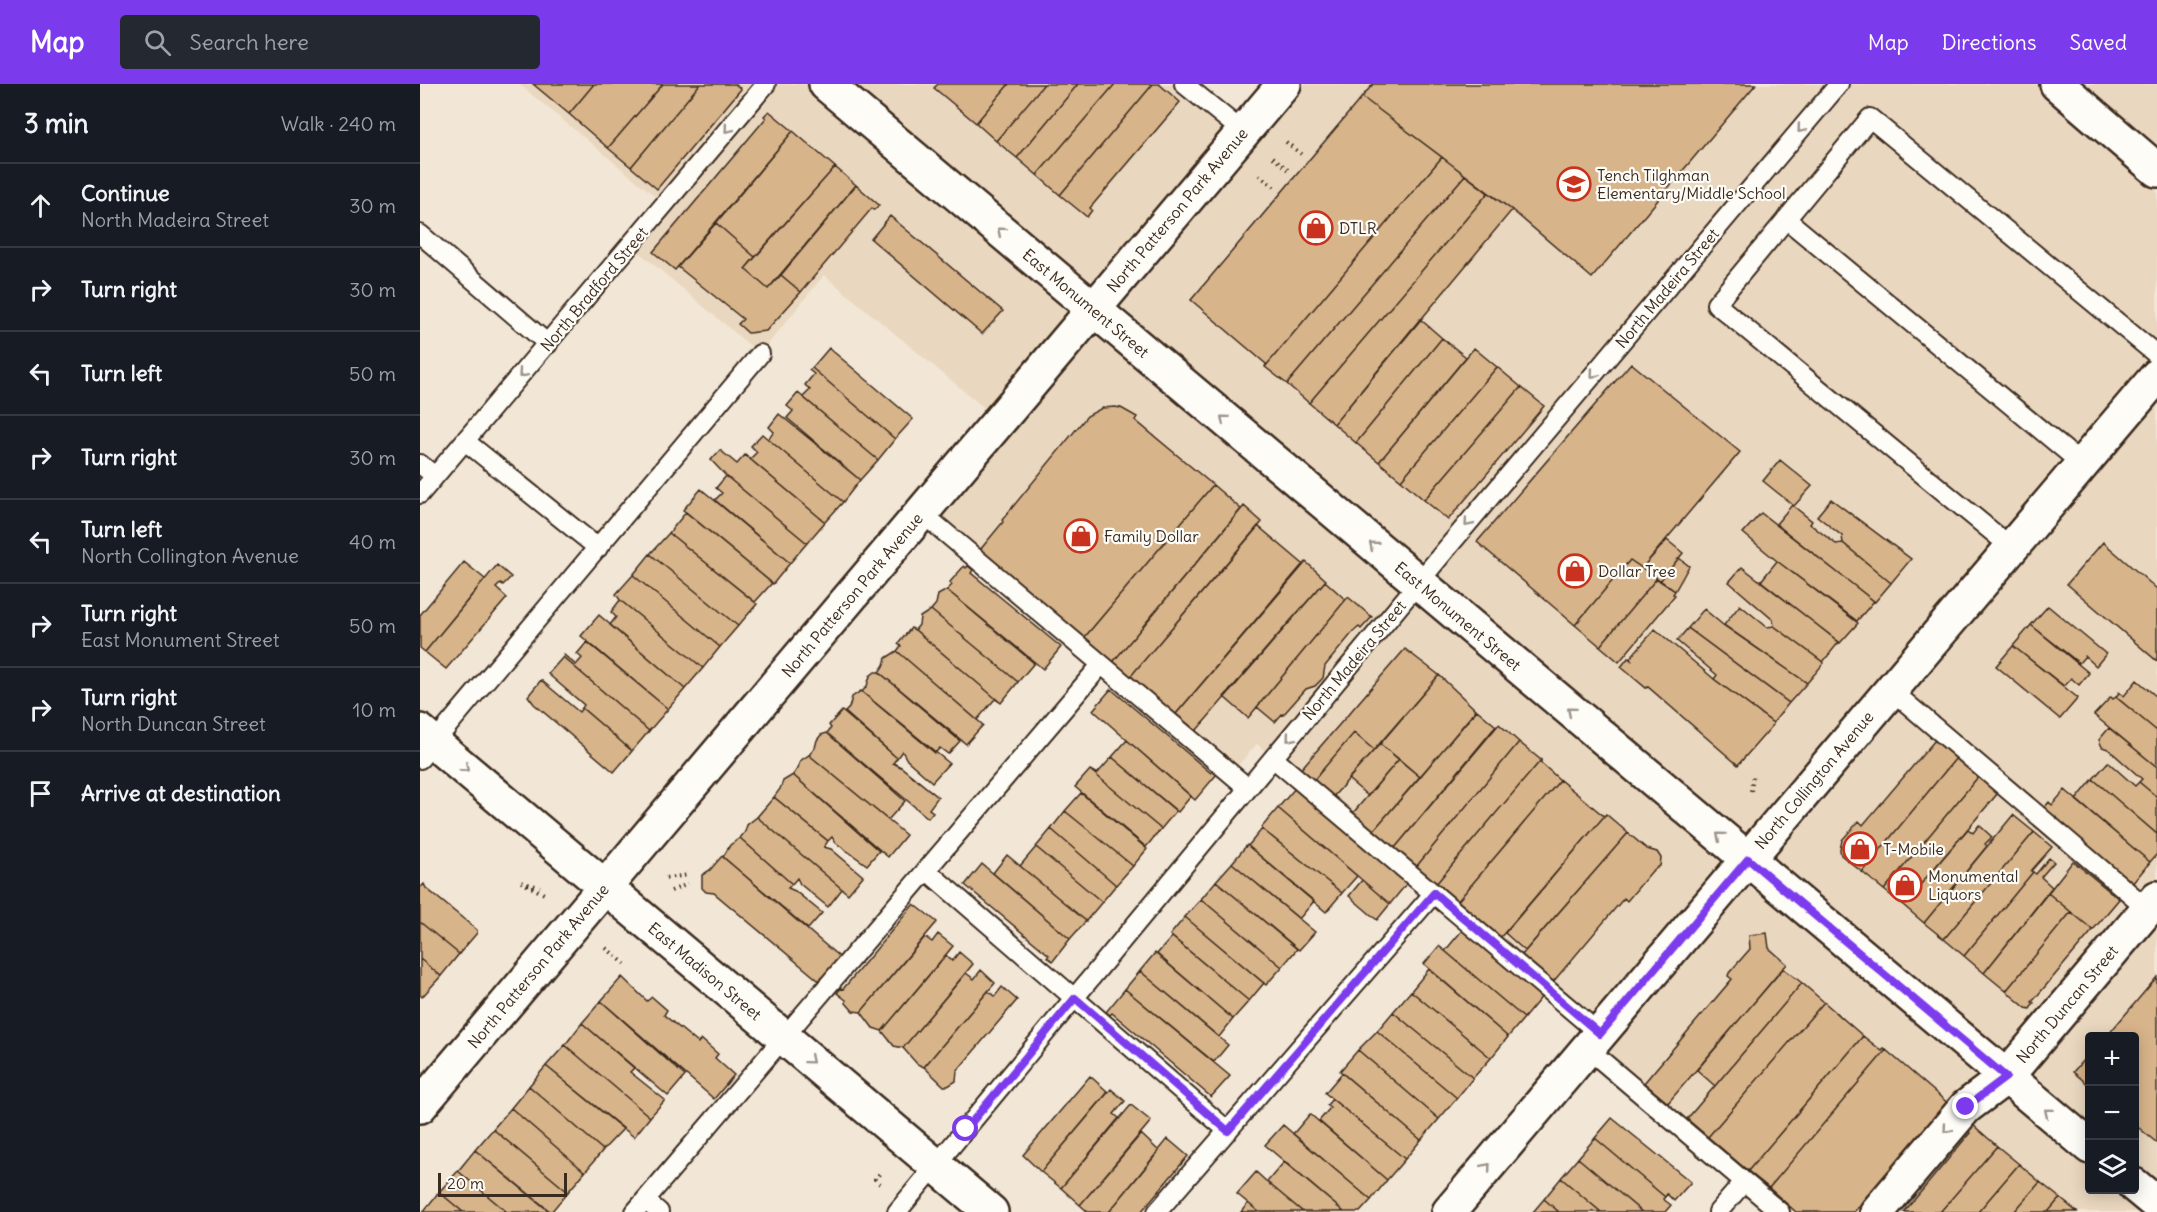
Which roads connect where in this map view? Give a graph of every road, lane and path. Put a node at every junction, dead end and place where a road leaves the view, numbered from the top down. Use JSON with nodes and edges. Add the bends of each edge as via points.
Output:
{"nodes":[{"id":1,"x":766,"y":84,"type":"edge"},
{"id":2,"x":826,"y":84,"type":"edge"},
{"id":3,"x":1185,"y":84,"type":"edge"},
{"id":4,"x":1284,"y":84,"type":"edge"},
{"id":5,"x":1839,"y":84,"type":"edge"},
{"id":6,"x":2064,"y":86,"type":"edge"},
{"id":7,"x":1243,"y":132,"type":"junction"},
{"id":8,"x":1283,"y":139,"type":"dead end"},
{"id":9,"x":1301,"y":154,"type":"dead end"},
{"id":10,"x":1270,"y":155,"type":"dead end"},
{"id":11,"x":1288,"y":170,"type":"dead end"},
{"id":12,"x":2157,"y":170,"type":"edge"},
{"id":13,"x":1256,"y":173,"type":"dead end"},
{"id":14,"x":1274,"y":187,"type":"dead end"},
{"id":15,"x":1786,"y":219,"type":"junction"},
{"id":16,"x":420,"y":234,"type":"edge"},
{"id":17,"x":1094,"y":309,"type":"junction"},
{"id":18,"x":548,"y":344,"type":"junction"},
{"id":19,"x":760,"y":354,"type":"dead end"},
{"id":20,"x":2157,"y":355,"type":"edge"},
{"id":21,"x":2157,"y":376,"type":"edge"},
{"id":22,"x":465,"y":441,"type":"junction"},
{"id":23,"x":420,"y":464,"type":"edge"},
{"id":24,"x":2082,"y":465,"type":"junction"},
{"id":25,"x":435,"y":476,"type":"junction"},
{"id":26,"x":420,"y":494,"type":"edge"},
{"id":27,"x":922,"y":513,"type":"junction"},
{"id":28,"x":598,"y":548,"type":"junction"},
{"id":29,"x":2012,"y":548,"type":"junction"},
{"id":30,"x":1418,"y":583,"type":"junction"},
{"id":31,"x":1101,"y":665,"type":"junction"},
{"id":32,"x":1891,"y":690,"type":"junction"},
{"id":33,"x":425,"y":744,"type":"edge"},
{"id":34,"x":1273,"y":758,"type":"junction"},
{"id":35,"x":1753,"y":775,"type":"dead end"},
{"id":36,"x":1248,"y":788,"type":"junction"},
{"id":37,"x":1751,"y":791,"type":"dead end"},
{"id":38,"x":1748,"y":859,"type":"junction"},
{"id":39,"x":926,"y":870,"type":"junction"},
{"id":40,"x":689,"y":875,"type":"dead end"},
{"id":41,"x":666,"y":878,"type":"dead end"},
{"id":42,"x":688,"y":884,"type":"dead end"},
{"id":43,"x":540,"y":887,"type":"dead end"},
{"id":44,"x":605,"y":887,"type":"junction"},
{"id":45,"x":667,"y":892,"type":"dead end"},
{"id":46,"x":1434,"y":893,"type":"junction"},
{"id":47,"x":544,"y":894,"type":"dead end"},
{"id":48,"x":2152,"y":903,"type":"edge"},
{"id":49,"x":606,"y":948,"type":"dead end"},
{"id":50,"x":616,"y":949,"type":"dead end"},
{"id":51,"x":1075,"y":998,"type":"junction"},
{"id":52,"x":783,"y":1037,"type":"junction"},
{"id":53,"x":1594,"y":1041,"type":"junction"},
{"id":54,"x":2006,"y":1077,"type":"junction"},
{"id":55,"x":420,"y":1106,"type":"edge"},
{"id":56,"x":1228,"y":1131,"type":"junction"},
{"id":57,"x":2085,"y":1143,"type":"edge"},
{"id":58,"x":936,"y":1166,"type":"junction"},
{"id":59,"x":881,"y":1172,"type":"dead end"},
{"id":60,"x":875,"y":1179,"type":"dead end"},
{"id":61,"x":1744,"y":1182,"type":"junction"},
{"id":62,"x":2139,"y":1189,"type":"edge"},
{"id":63,"x":2157,"y":1204,"type":"edge"},
{"id":64,"x":640,"y":1206,"type":"edge"},
{"id":65,"x":659,"y":1212,"type":"edge"},
{"id":66,"x":897,"y":1212,"type":"edge"},
{"id":67,"x":991,"y":1212,"type":"edge"},
{"id":68,"x":1157,"y":1212,"type":"edge"},
{"id":69,"x":1449,"y":1212,"type":"edge"},
{"id":70,"x":1718,"y":1212,"type":"edge"},
{"id":71,"x":1780,"y":1212,"type":"edge"},
{"id":72,"x":1877,"y":1212,"type":"edge"}],
"edges":[{"from":1,"to":18,"type":"lane","name":"North Bradford Street","one_way":true},
{"from":17,"to":2,"type":"street","name":"East Monument Street","one_way":true},
{"from":3,"to":7,"type":"lane"},
{"from":4,"to":7,"type":"street","name":"North Patterson Park Avenue"},
{"from":5,"to":30,"type":"lane","name":"North Madeira Street","one_way":true},
{"from":6,"to":12,"type":"street"},
{"from":7,"to":17,"type":"street","name":"North Patterson Park Avenue"},
{"from":8,"to":9,"type":"path"},
{"from":10,"to":11,"type":"path"},
{"from":13,"to":14,"type":"path"},
{"from":15,"to":20,"type":"lane","via":[[1870,118]]},
{"from":15,"to":24,"type":"lane"},
{"from":15,"to":29,"type":"lane","via":[[1716,304]]},
{"from":16,"to":18,"type":"lane"},
{"from":17,"to":27,"type":"street","name":"North Patterson Park Avenue"},
{"from":30,"to":17,"type":"street","name":"East Monument Street","one_way":true},
{"from":18,"to":22,"type":"lane","name":"North Bradford Street","one_way":true},
{"from":19,"to":28,"type":"lane"},
{"from":21,"to":24,"type":"street","name":"North Collington Avenue"},
{"from":22,"to":25,"type":"lane","name":"North Bradford Street"},
{"from":22,"to":28,"type":"lane"},
{"from":23,"to":25,"type":"lane"},
{"from":24,"to":29,"type":"street","name":"North Collington Avenue"},
{"from":25,"to":26,"type":"lane","name":"North Bradford Street"},
{"from":27,"to":31,"type":"lane"},
{"from":27,"to":44,"type":"street","name":"North Patterson Park Avenue"},
{"from":28,"to":33,"type":"lane"},
{"from":29,"to":32,"type":"street","name":"North Collington Avenue"},
{"from":30,"to":34,"type":"lane","name":"North Madeira Street","one_way":true},
{"from":38,"to":30,"type":"street","name":"East Monument Street","one_way":true},
{"from":31,"to":36,"type":"lane"},
{"from":31,"to":39,"type":"lane"},
{"from":32,"to":38,"type":"street","name":"North Collington Avenue"},
{"from":32,"to":48,"type":"lane"},
{"from":33,"to":44,"type":"street","name":"East Madison Street","one_way":true},
{"from":34,"to":36,"type":"lane","name":"North Madeira Street"},
{"from":34,"to":46,"type":"lane"},
{"from":35,"to":37,"type":"path"},
{"from":36,"to":51,"type":"lane","name":"North Madeira Street"},
{"from":38,"to":53,"type":"street","name":"North Collington Avenue"},
{"from":38,"to":54,"type":"street","name":"East Monument Street"},
{"from":39,"to":51,"type":"lane"},
{"from":39,"to":52,"type":"lane"},
{"from":40,"to":41,"type":"path"},
{"from":42,"to":45,"type":"path"},
{"from":43,"to":47,"type":"path","via":[[521,882]]},
{"from":44,"to":52,"type":"street","name":"East Madison Street"},
{"from":44,"to":55,"type":"street","name":"North Patterson Park Avenue"},
{"from":46,"to":53,"type":"lane"},
{"from":46,"to":56,"type":"lane"},
{"from":48,"to":54,"type":"street","name":"North Duncan Street"},
{"from":49,"to":50,"type":"path","via":[[625,964]]},
{"from":51,"to":56,"type":"lane"},
{"from":51,"to":58,"type":"lane","name":"North Madeira Street"},
{"from":52,"to":58,"type":"street","name":"East Madison Street","one_way":true},
{"from":52,"to":64,"type":"lane"},
{"from":53,"to":61,"type":"lane"},
{"from":69,"to":53,"type":"street","name":"North Collington Avenue","one_way":true},
{"from":57,"to":54,"type":"street","name":"East Monument Street","one_way":true},
{"from":54,"to":72,"type":"street","name":"North Duncan Street","one_way":true,"via":[[1966,1107]]},
{"from":56,"to":68,"type":"lane"},
{"from":58,"to":66,"type":"lane","name":"North Madeira Street"},
{"from":58,"to":67,"type":"street","name":"East Madison Street"},
{"from":59,"to":60,"type":"path"},
{"from":61,"to":70,"type":"lane"},
{"from":61,"to":71,"type":"lane"},
{"from":62,"to":63,"type":"street"},
{"from":64,"to":65,"type":"lane"}]}
